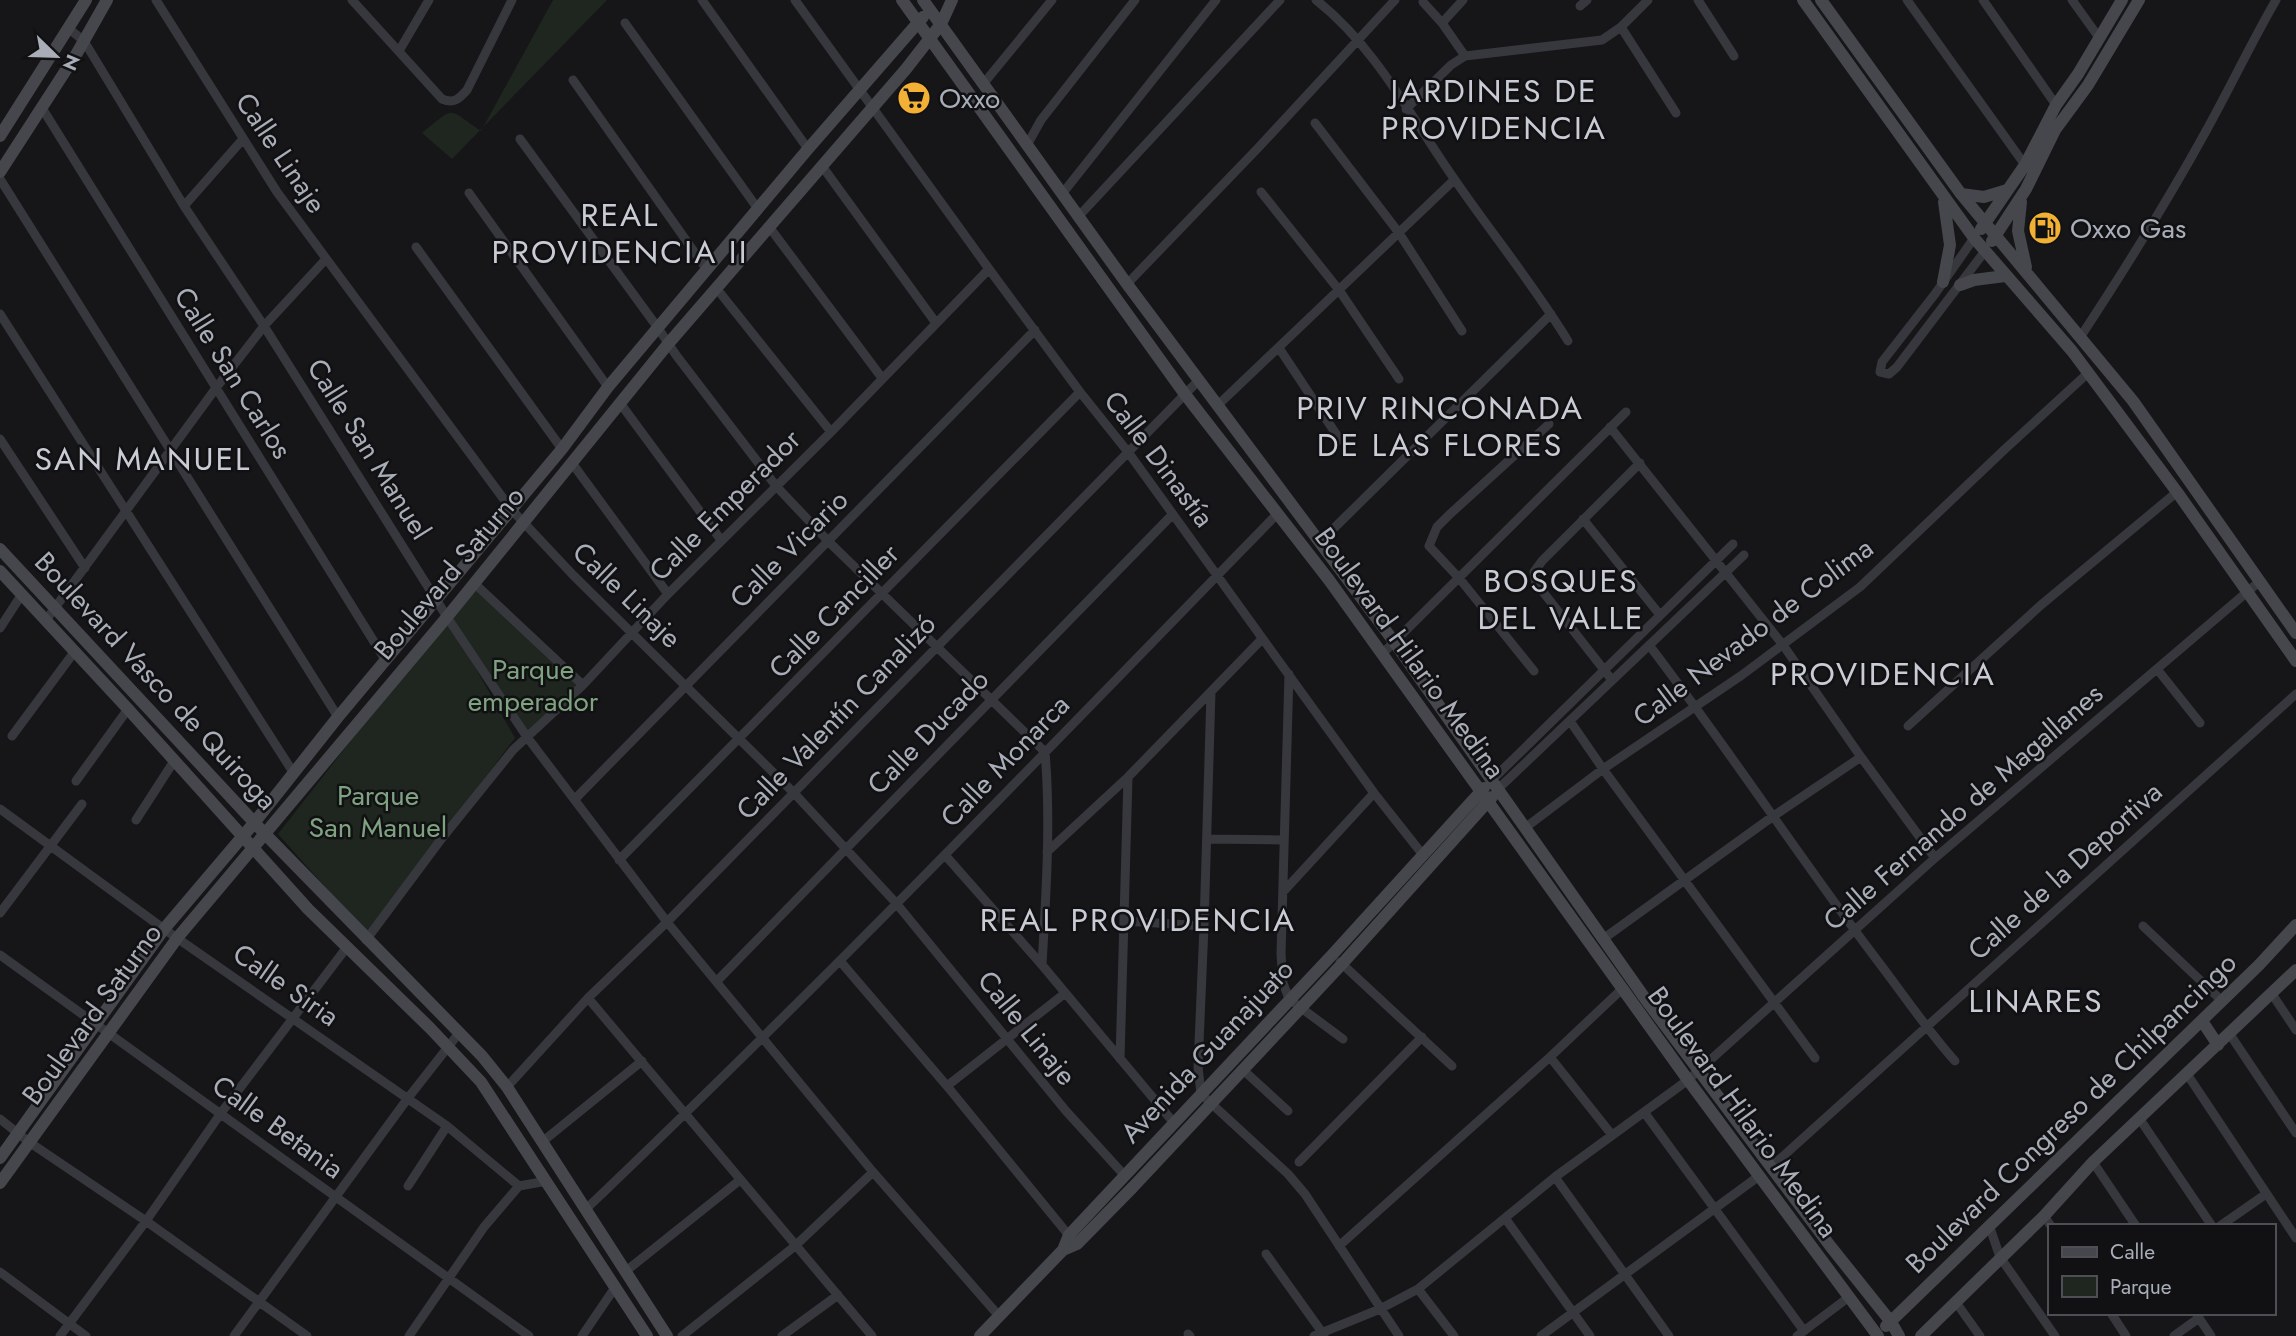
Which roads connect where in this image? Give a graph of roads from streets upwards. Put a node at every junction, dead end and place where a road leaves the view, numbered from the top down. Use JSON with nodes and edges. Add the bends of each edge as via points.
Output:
{"nodes":[{"id":1,"x":86,"y":0,"type":"edge"},
{"id":2,"x":107,"y":0,"type":"edge"},
{"id":3,"x":156,"y":0,"type":"edge"},
{"id":4,"x":352,"y":0,"type":"edge"},
{"id":5,"x":429,"y":0,"type":"edge"},
{"id":6,"x":512,"y":0,"type":"edge"},
{"id":7,"x":702,"y":0,"type":"edge"},
{"id":8,"x":795,"y":0,"type":"edge"},
{"id":9,"x":902,"y":0,"type":"edge"},
{"id":10,"x":1052,"y":0,"type":"edge"},
{"id":11,"x":1136,"y":0,"type":"edge"},
{"id":12,"x":1216,"y":0,"type":"edge"},
{"id":13,"x":1280,"y":0,"type":"edge"},
{"id":14,"x":1316,"y":0,"type":"edge"},
{"id":15,"x":1395,"y":0,"type":"edge"},
{"id":16,"x":1463,"y":0,"type":"edge"},
{"id":17,"x":1648,"y":0,"type":"edge"},
{"id":18,"x":1698,"y":0,"type":"edge"},
{"id":19,"x":1803,"y":0,"type":"edge"},
{"id":20,"x":1821,"y":0,"type":"edge"},
{"id":21,"x":1907,"y":0,"type":"edge"},
{"id":22,"x":1983,"y":0,"type":"edge"},
{"id":23,"x":2072,"y":0,"type":"edge"},
{"id":24,"x":2122,"y":0,"type":"edge"},
{"id":25,"x":2139,"y":0,"type":"edge"},
{"id":26,"x":2276,"y":0,"type":"edge"},
{"id":27,"x":951,"y":2,"type":"edge"},
{"id":28,"x":1423,"y":2,"type":"dead end"},
{"id":29,"x":927,"y":6,"type":"edge"},
{"id":30,"x":918,"y":22,"type":"junction"},
{"id":31,"x":625,"y":23,"type":"dead end"},
{"id":32,"x":1442,"y":23,"type":"junction"},
{"id":33,"x":941,"y":24,"type":"junction"},
{"id":34,"x":1621,"y":27,"type":"junction"},
{"id":35,"x":68,"y":28,"type":"junction"},
{"id":36,"x":930,"y":39,"type":"junction"},
{"id":37,"x":2099,"y":39,"type":"junction"},
{"id":38,"x":1359,"y":40,"type":"junction"},
{"id":39,"x":85,"y":41,"type":"junction"},
{"id":40,"x":399,"y":51,"type":"junction"},
{"id":41,"x":1465,"y":56,"type":"junction"},
{"id":42,"x":1734,"y":56,"type":"dead end"},
{"id":43,"x":573,"y":80,"type":"dead end"},
{"id":44,"x":984,"y":83,"type":"junction"},
{"id":45,"x":860,"y":90,"type":"junction"},
{"id":46,"x":2056,"y":105,"type":"junction"},
{"id":47,"x":43,"y":108,"type":"junction"},
{"id":48,"x":872,"y":108,"type":"junction"},
{"id":49,"x":1406,"y":109,"type":"junction"},
{"id":50,"x":1676,"y":113,"type":"dead end"},
{"id":51,"x":1315,"y":123,"type":"dead end"},
{"id":52,"x":0,"y":136,"type":"edge"},
{"id":53,"x":243,"y":139,"type":"junction"},
{"id":54,"x":520,"y":139,"type":"dead end"},
{"id":55,"x":1027,"y":145,"type":"junction"},
{"id":56,"x":808,"y":149,"type":"junction"},
{"id":57,"x":2025,"y":165,"type":"junction"},
{"id":58,"x":821,"y":166,"type":"junction"},
{"id":59,"x":0,"y":172,"type":"edge"},
{"id":60,"x":0,"y":179,"type":"edge"},
{"id":61,"x":1454,"y":180,"type":"junction"},
{"id":62,"x":2008,"y":190,"type":"junction"},
{"id":63,"x":1261,"y":192,"type":"dead end"},
{"id":64,"x":469,"y":193,"type":"dead end"},
{"id":65,"x":1062,"y":194,"type":"junction"},
{"id":66,"x":1961,"y":194,"type":"junction"},
{"id":67,"x":2023,"y":194,"type":"junction"},
{"id":68,"x":1944,"y":198,"type":"junction"},
{"id":69,"x":184,"y":206,"type":"junction"},
{"id":70,"x":758,"y":209,"type":"junction"},
{"id":71,"x":1078,"y":217,"type":"junction"},
{"id":72,"x":1986,"y":224,"type":"junction"},
{"id":73,"x":770,"y":228,"type":"junction"},
{"id":74,"x":1399,"y":233,"type":"junction"},
{"id":75,"x":1996,"y":236,"type":"junction"},
{"id":76,"x":1974,"y":238,"type":"junction"},
{"id":77,"x":416,"y":247,"type":"dead end"},
{"id":78,"x":1985,"y":251,"type":"junction"},
{"id":79,"x":326,"y":259,"type":"junction"},
{"id":80,"x":707,"y":270,"type":"junction"},
{"id":81,"x":989,"y":270,"type":"junction"},
{"id":82,"x":2027,"y":271,"type":"junction"},
{"id":83,"x":2005,"y":275,"type":"junction"},
{"id":84,"x":1944,"y":282,"type":"junction"},
{"id":85,"x":1126,"y":284,"type":"junction"},
{"id":86,"x":1960,"y":285,"type":"junction"},
{"id":87,"x":717,"y":289,"type":"junction"},
{"id":88,"x":1339,"y":290,"type":"junction"},
{"id":89,"x":0,"y":314,"type":"edge"},
{"id":90,"x":1551,"y":314,"type":"junction"},
{"id":91,"x":936,"y":323,"type":"junction"},
{"id":92,"x":264,"y":326,"type":"junction"},
{"id":93,"x":658,"y":328,"type":"junction"},
{"id":94,"x":1035,"y":330,"type":"junction"},
{"id":95,"x":1462,"y":331,"type":"dead end"},
{"id":96,"x":2081,"y":337,"type":"junction"},
{"id":97,"x":1568,"y":341,"type":"dead end"},
{"id":98,"x":668,"y":344,"type":"junction"},
{"id":99,"x":1279,"y":348,"type":"junction"},
{"id":100,"x":2088,"y":373,"type":"junction"},
{"id":101,"x":882,"y":378,"type":"junction"},
{"id":102,"x":1399,"y":379,"type":"dead end"},
{"id":103,"x":1199,"y":380,"type":"junction"},
{"id":104,"x":608,"y":387,"type":"junction"},
{"id":105,"x":216,"y":388,"type":"junction"},
{"id":106,"x":1080,"y":392,"type":"junction"},
{"id":107,"x":1184,"y":393,"type":"junction"},
{"id":108,"x":620,"y":403,"type":"junction"},
{"id":109,"x":1218,"y":405,"type":"junction"},
{"id":110,"x":1626,"y":412,"type":"dead end"},
{"id":111,"x":1549,"y":424,"type":"dead end"},
{"id":112,"x":1610,"y":427,"type":"junction"},
{"id":113,"x":831,"y":432,"type":"junction"},
{"id":114,"x":0,"y":439,"type":"edge"},
{"id":115,"x":1340,"y":440,"type":"dead end"},
{"id":116,"x":171,"y":449,"type":"junction"},
{"id":117,"x":562,"y":449,"type":"junction"},
{"id":118,"x":1128,"y":452,"type":"junction"},
{"id":119,"x":572,"y":463,"type":"junction"},
{"id":120,"x":1640,"y":463,"type":"junction"},
{"id":121,"x":776,"y":486,"type":"junction"},
{"id":122,"x":2177,"y":492,"type":"junction"},
{"id":123,"x":511,"y":509,"type":"junction"},
{"id":124,"x":126,"y":511,"type":"junction"},
{"id":125,"x":1278,"y":513,"type":"junction"},
{"id":126,"x":1172,"y":515,"type":"junction"},
{"id":127,"x":1583,"y":519,"type":"junction"},
{"id":128,"x":523,"y":523,"type":"junction"},
{"id":129,"x":721,"y":540,"type":"junction"},
{"id":130,"x":830,"y":542,"type":"junction"},
{"id":131,"x":1320,"y":542,"type":"junction"},
{"id":132,"x":1733,"y":544,"type":"dead end"},
{"id":133,"x":0,"y":549,"type":"edge"},
{"id":134,"x":1744,"y":555,"type":"dead end"},
{"id":135,"x":1716,"y":560,"type":"junction"},
{"id":136,"x":85,"y":568,"type":"junction"},
{"id":137,"x":0,"y":570,"type":"edge"},
{"id":138,"x":1725,"y":572,"type":"junction"},
{"id":139,"x":1218,"y":575,"type":"junction"},
{"id":140,"x":1459,"y":578,"type":"junction"},
{"id":141,"x":2260,"y":581,"type":"junction"},
{"id":142,"x":474,"y":583,"type":"junction"},
{"id":143,"x":2248,"y":591,"type":"junction"},
{"id":144,"x":883,"y":593,"type":"junction"},
{"id":145,"x":22,"y":594,"type":"junction"},
{"id":146,"x":668,"y":594,"type":"junction"},
{"id":147,"x":436,"y":599,"type":"junction"},
{"id":148,"x":56,"y":607,"type":"junction"},
{"id":149,"x":1660,"y":615,"type":"junction"},
{"id":150,"x":447,"y":617,"type":"junction"},
{"id":151,"x":46,"y":620,"type":"junction"},
{"id":152,"x":0,"y":628,"type":"edge"},
{"id":153,"x":634,"y":633,"type":"junction"},
{"id":154,"x":2296,"y":633,"type":"edge"},
{"id":155,"x":1262,"y":639,"type":"junction"},
{"id":156,"x":1395,"y":643,"type":"junction"},
{"id":157,"x":1650,"y":645,"type":"junction"},
{"id":158,"x":1783,"y":645,"type":"junction"},
{"id":159,"x":937,"y":646,"type":"junction"},
{"id":160,"x":75,"y":651,"type":"junction"},
{"id":161,"x":1382,"y":653,"type":"junction"},
{"id":162,"x":386,"y":661,"type":"junction"},
{"id":163,"x":2296,"y":661,"type":"edge"},
{"id":164,"x":2157,"y":669,"type":"junction"},
{"id":165,"x":1603,"y":670,"type":"junction"},
{"id":166,"x":1534,"y":671,"type":"dead end"},
{"id":167,"x":1289,"y":674,"type":"junction"},
{"id":168,"x":1612,"y":680,"type":"junction"},
{"id":169,"x":583,"y":685,"type":"junction"},
{"id":170,"x":686,"y":685,"type":"junction"},
{"id":171,"x":1211,"y":692,"type":"junction"},
{"id":172,"x":2296,"y":694,"type":"edge"},
{"id":173,"x":991,"y":699,"type":"junction"},
{"id":174,"x":1695,"y":706,"type":"junction"},
{"id":175,"x":128,"y":709,"type":"junction"},
{"id":176,"x":338,"y":718,"type":"junction"},
{"id":177,"x":1570,"y":721,"type":"junction"},
{"id":178,"x":2200,"y":723,"type":"dead end"},
{"id":179,"x":1908,"y":726,"type":"dead end"},
{"id":180,"x":1458,"y":732,"type":"junction"},
{"id":181,"x":12,"y":736,"type":"dead end"},
{"id":182,"x":527,"y":737,"type":"junction"},
{"id":183,"x":740,"y":739,"type":"junction"},
{"id":184,"x":1446,"y":742,"type":"junction"},
{"id":185,"x":1045,"y":752,"type":"junction"},
{"id":186,"x":1861,"y":757,"type":"junction"},
{"id":187,"x":174,"y":761,"type":"junction"},
{"id":188,"x":1603,"y":769,"type":"junction"},
{"id":189,"x":293,"y":772,"type":"junction"},
{"id":190,"x":1128,"y":777,"type":"junction"},
{"id":191,"x":76,"y":781,"type":"dead end"},
{"id":192,"x":1495,"y":784,"type":"junction"},
{"id":193,"x":794,"y":793,"type":"junction"},
{"id":194,"x":1374,"y":793,"type":"junction"},
{"id":195,"x":1484,"y":797,"type":"junction"},
{"id":196,"x":575,"y":799,"type":"junction"},
{"id":197,"x":82,"y":803,"type":"dead end"},
{"id":198,"x":0,"y":809,"type":"edge"},
{"id":199,"x":1772,"y":817,"type":"junction"},
{"id":200,"x":136,"y":820,"type":"dead end"},
{"id":201,"x":254,"y":822,"type":"junction"},
{"id":202,"x":1525,"y":828,"type":"junction"},
{"id":203,"x":265,"y":834,"type":"junction"},
{"id":204,"x":242,"y":835,"type":"junction"},
{"id":205,"x":1207,"y":839,"type":"junction"},
{"id":206,"x":1283,"y":840,"type":"junction"},
{"id":207,"x":50,"y":846,"type":"junction"},
{"id":208,"x":254,"y":849,"type":"junction"},
{"id":209,"x":846,"y":849,"type":"junction"},
{"id":210,"x":1047,"y":852,"type":"junction"},
{"id":211,"x":945,"y":855,"type":"junction"},
{"id":212,"x":1423,"y":855,"type":"junction"},
{"id":213,"x":1936,"y":858,"type":"junction"},
{"id":214,"x":619,"y":860,"type":"junction"},
{"id":215,"x":1685,"y":879,"type":"junction"},
{"id":216,"x":1283,"y":891,"type":"junction"},
{"id":217,"x":896,"y":903,"type":"junction"},
{"id":218,"x":0,"y":913,"type":"edge"},
{"id":219,"x":1125,"y":921,"type":"junction"},
{"id":220,"x":667,"y":922,"type":"junction"},
{"id":221,"x":2296,"y":925,"type":"edge"},
{"id":222,"x":1205,"y":926,"type":"junction"},
{"id":223,"x":2143,"y":926,"type":"dead end"},
{"id":224,"x":164,"y":929,"type":"junction"},
{"id":225,"x":1855,"y":930,"type":"junction"},
{"id":226,"x":178,"y":937,"type":"junction"},
{"id":227,"x":1603,"y":939,"type":"junction"},
{"id":228,"x":366,"y":940,"type":"junction"},
{"id":229,"x":347,"y":947,"type":"junction"},
{"id":230,"x":1332,"y":955,"type":"junction"},
{"id":231,"x":0,"y":956,"type":"edge"},
{"id":232,"x":840,"y":961,"type":"junction"},
{"id":233,"x":1342,"y":964,"type":"junction"},
{"id":234,"x":1042,"y":965,"type":"junction"},
{"id":235,"x":2296,"y":970,"type":"edge"},
{"id":236,"x":717,"y":981,"type":"junction"},
{"id":237,"x":1622,"y":989,"type":"junction"},
{"id":238,"x":1064,"y":994,"type":"junction"},
{"id":239,"x":2272,"y":994,"type":"junction"},
{"id":240,"x":588,"y":998,"type":"junction"},
{"id":241,"x":1289,"y":999,"type":"junction"},
{"id":242,"x":2221,"y":1000,"type":"junction"},
{"id":243,"x":1774,"y":1003,"type":"junction"},
{"id":244,"x":1300,"y":1007,"type":"junction"},
{"id":245,"x":293,"y":1017,"type":"junction"},
{"id":246,"x":2202,"y":1021,"type":"junction"},
{"id":247,"x":96,"y":1023,"type":"junction"},
{"id":248,"x":1928,"y":1027,"type":"junction"},
{"id":249,"x":2296,"y":1030,"type":"edge"},
{"id":250,"x":108,"y":1032,"type":"junction"},
{"id":251,"x":459,"y":1033,"type":"junction"},
{"id":252,"x":2229,"y":1033,"type":"junction"},
{"id":253,"x":1422,"y":1037,"type":"junction"},
{"id":254,"x":762,"y":1038,"type":"junction"},
{"id":255,"x":1007,"y":1039,"type":"junction"},
{"id":256,"x":1343,"y":1040,"type":"dead end"},
{"id":257,"x":2218,"y":1045,"type":"junction"},
{"id":258,"x":448,"y":1046,"type":"junction"},
{"id":259,"x":1549,"y":1057,"type":"junction"},
{"id":260,"x":1815,"y":1058,"type":"dead end"},
{"id":261,"x":1120,"y":1059,"type":"junction"},
{"id":262,"x":1955,"y":1061,"type":"dead end"},
{"id":263,"x":642,"y":1062,"type":"junction"},
{"id":264,"x":1452,"y":1066,"type":"dead end"},
{"id":265,"x":1242,"y":1069,"type":"junction"},
{"id":266,"x":1699,"y":1070,"type":"junction"},
{"id":267,"x":2187,"y":1074,"type":"junction"},
{"id":268,"x":1688,"y":1080,"type":"junction"},
{"id":269,"x":947,"y":1086,"type":"junction"},
{"id":270,"x":507,"y":1087,"type":"junction"},
{"id":271,"x":1201,"y":1094,"type":"junction"},
{"id":272,"x":408,"y":1098,"type":"junction"},
{"id":273,"x":1210,"y":1105,"type":"junction"},
{"id":274,"x":1288,"y":1111,"type":"dead end"},
{"id":275,"x":1644,"y":1112,"type":"junction"},
{"id":276,"x":221,"y":1113,"type":"junction"},
{"id":277,"x":685,"y":1114,"type":"junction"},
{"id":278,"x":2139,"y":1118,"type":"junction"},
{"id":279,"x":0,"y":1119,"type":"edge"},
{"id":280,"x":1174,"y":1123,"type":"junction"},
{"id":281,"x":447,"y":1126,"type":"junction"},
{"id":282,"x":18,"y":1133,"type":"junction"},
{"id":283,"x":2296,"y":1133,"type":"edge"},
{"id":284,"x":1612,"y":1135,"type":"junction"},
{"id":285,"x":29,"y":1142,"type":"junction"},
{"id":286,"x":542,"y":1142,"type":"junction"},
{"id":287,"x":0,"y":1158,"type":"edge"},
{"id":288,"x":1299,"y":1162,"type":"dead end"},
{"id":289,"x":2093,"y":1162,"type":"junction"},
{"id":290,"x":1771,"y":1167,"type":"junction"},
{"id":291,"x":873,"y":1172,"type":"junction"},
{"id":292,"x":1125,"y":1176,"type":"junction"},
{"id":293,"x":1555,"y":1177,"type":"junction"},
{"id":294,"x":1759,"y":1177,"type":"junction"},
{"id":295,"x":740,"y":1180,"type":"junction"},
{"id":296,"x":547,"y":1181,"type":"junction"},
{"id":297,"x":0,"y":1183,"type":"edge"},
{"id":298,"x":519,"y":1185,"type":"junction"},
{"id":299,"x":408,"y":1186,"type":"dead end"},
{"id":300,"x":2266,"y":1194,"type":"junction"},
{"id":301,"x":336,"y":1197,"type":"junction"},
{"id":302,"x":586,"y":1209,"type":"junction"},
{"id":303,"x":1715,"y":1211,"type":"junction"},
{"id":304,"x":1505,"y":1218,"type":"junction"},
{"id":305,"x":146,"y":1221,"type":"junction"},
{"id":306,"x":2047,"y":1221,"type":"edge"},
{"id":307,"x":2135,"y":1224,"type":"edge"},
{"id":308,"x":2212,"y":1224,"type":"edge"},
{"id":309,"x":2223,"y":1224,"type":"edge"},
{"id":310,"x":1989,"y":1225,"type":"junction"},
{"id":311,"x":2296,"y":1238,"type":"edge"},
{"id":312,"x":1073,"y":1240,"type":"junction"},
{"id":313,"x":795,"y":1245,"type":"junction"},
{"id":314,"x":1339,"y":1246,"type":"junction"},
{"id":315,"x":1266,"y":1254,"type":"dead end"},
{"id":316,"x":2000,"y":1257,"type":"junction"},
{"id":317,"x":626,"y":1271,"type":"junction"},
{"id":318,"x":0,"y":1272,"type":"edge"},
{"id":319,"x":1626,"y":1276,"type":"junction"},
{"id":320,"x":449,"y":1280,"type":"junction"},
{"id":321,"x":616,"y":1286,"type":"junction"},
{"id":322,"x":1418,"y":1289,"type":"junction"},
{"id":323,"x":838,"y":1295,"type":"junction"},
{"id":324,"x":1849,"y":1297,"type":"junction"},
{"id":325,"x":260,"y":1301,"type":"junction"},
{"id":326,"x":1955,"y":1301,"type":"junction"},
{"id":327,"x":1380,"y":1309,"type":"junction"},
{"id":328,"x":1574,"y":1313,"type":"junction"},
{"id":329,"x":2112,"y":1315,"type":"edge"},
{"id":330,"x":2197,"y":1315,"type":"edge"},
{"id":331,"x":999,"y":1316,"type":"junction"},
{"id":332,"x":1891,"y":1322,"type":"junction"},
{"id":333,"x":69,"y":1324,"type":"junction"},
{"id":334,"x":1801,"y":1333,"type":"edge"},
{"id":335,"x":1320,"y":1335,"type":"edge"},
{"id":336,"x":1878,"y":1335,"type":"edge"},
{"id":337,"x":60,"y":1336,"type":"edge"},
{"id":338,"x":86,"y":1336,"type":"edge"},
{"id":339,"x":234,"y":1336,"type":"edge"},
{"id":340,"x":307,"y":1336,"type":"edge"},
{"id":341,"x":410,"y":1336,"type":"edge"},
{"id":342,"x":529,"y":1336,"type":"edge"},
{"id":343,"x":582,"y":1336,"type":"edge"},
{"id":344,"x":647,"y":1336,"type":"edge"},
{"id":345,"x":667,"y":1336,"type":"edge"},
{"id":346,"x":682,"y":1336,"type":"edge"},
{"id":347,"x":782,"y":1336,"type":"edge"},
{"id":348,"x":872,"y":1336,"type":"edge"},
{"id":349,"x":980,"y":1336,"type":"edge"},
{"id":350,"x":1399,"y":1336,"type":"edge"},
{"id":351,"x":1454,"y":1336,"type":"edge"},
{"id":352,"x":1541,"y":1336,"type":"edge"},
{"id":353,"x":1590,"y":1336,"type":"edge"},
{"id":354,"x":1669,"y":1336,"type":"edge"},
{"id":355,"x":1899,"y":1336,"type":"edge"},
{"id":356,"x":1921,"y":1336,"type":"edge"},
{"id":357,"x":1979,"y":1336,"type":"edge"},
{"id":358,"x":2055,"y":1336,"type":"edge"},
{"id":359,"x":2126,"y":1336,"type":"edge"},
{"id":360,"x":2174,"y":1336,"type":"edge"},
{"id":361,"x":2211,"y":1336,"type":"edge"}],
"edges":[{"from":1,"to":35,"type":"street"},
{"from":2,"to":39,"type":"street"},
{"from":3,"to":53,"type":"street","name":"Calle Linaje"},
{"from":4,"to":40,"type":"street"},
{"from":5,"to":40,"type":"street"},
{"from":6,"to":40,"type":"street","via":[[467,90],[454,102],[442,99]]},
{"from":7,"to":56,"type":"street"},
{"from":8,"to":45,"type":"street","name":"Calle Dinastía"},
{"from":9,"to":30,"type":"street","name":"Boulevard Hilario Medina"},
{"from":10,"to":44,"type":"street"},
{"from":11,"to":55,"type":"street","via":[[1041,120]]},
{"from":12,"to":65,"type":"street"},
{"from":13,"to":71,"type":"street"},
{"from":14,"to":38,"type":"street"},
{"from":15,"to":38,"type":"street"},
{"from":16,"to":32,"type":"street"},
{"from":17,"to":34,"type":"street"},
{"from":18,"to":42,"type":"street"},
{"from":19,"to":68,"type":"street"},
{"from":20,"to":66,"type":"street"},
{"from":21,"to":57,"type":"street"},
{"from":22,"to":46,"type":"street"},
{"from":23,"to":37,"type":"street"},
{"from":24,"to":37,"type":"street"},
{"from":25,"to":67,"type":"street","via":[[2055,130]]},
{"from":26,"to":96,"type":"street","via":[[2146,236]]},
{"from":27,"to":29,"type":"street","name":"Boulevard Saturno"},
{"from":27,"to":33,"type":"street","name":"Boulevard Saturno"},
{"from":28,"to":32,"type":"street"},
{"from":29,"to":30,"type":"street","name":"Boulevard Saturno"},
{"from":29,"to":33,"type":"street","name":"Boulevard Hilario Medina"},
{"from":30,"to":36,"type":"street","name":"Boulevard Hilario Medina"},
{"from":30,"to":45,"type":"street","name":"Boulevard Saturno"},
{"from":31,"to":70,"type":"street"},
{"from":32,"to":41,"type":"street"},
{"from":33,"to":36,"type":"street","name":"Boulevard Saturno"},
{"from":33,"to":44,"type":"street","name":"Boulevard Hilario Medina"},
{"from":34,"to":41,"type":"street","via":[[1593,42]]},
{"from":34,"to":50,"type":"street"},
{"from":35,"to":39,"type":"street","name":"Calle San Manuel"},
{"from":35,"to":52,"type":"street"},
{"from":36,"to":48,"type":"street","name":"Boulevard Saturno"},
{"from":36,"to":107,"type":"street","name":"Boulevard Hilario Medina"},
{"from":37,"to":46,"type":"street"},
{"from":38,"to":49,"type":"street"},
{"from":38,"to":85,"type":"street"},
{"from":39,"to":47,"type":"street"},
{"from":39,"to":69,"type":"street","name":"Calle San Manuel"},
{"from":41,"to":49,"type":"street"},
{"from":43,"to":80,"type":"street"},
{"from":44,"to":55,"type":"street","name":"Boulevard Hilario Medina"},
{"from":45,"to":48,"type":"street","name":"Calle Dinastía"},
{"from":45,"to":56,"type":"street","name":"Boulevard Saturno"},
{"from":46,"to":57,"type":"street"},
{"from":47,"to":59,"type":"street"},
{"from":47,"to":105,"type":"street","name":"Calle San Carlos"},
{"from":48,"to":58,"type":"street","name":"Boulevard Saturno"},
{"from":48,"to":81,"type":"street","name":"Calle Dinastía"},
{"from":49,"to":61,"type":"street"},
{"from":51,"to":74,"type":"street"},
{"from":53,"to":69,"type":"street"},
{"from":53,"to":79,"type":"street","name":"Calle Linaje"},
{"from":54,"to":93,"type":"street"},
{"from":55,"to":65,"type":"street","name":"Boulevard Hilario Medina"},
{"from":56,"to":70,"type":"street","name":"Boulevard Saturno"},
{"from":57,"to":62,"type":"street"},
{"from":58,"to":73,"type":"street","name":"Boulevard Saturno"},
{"from":58,"to":91,"type":"street"},
{"from":60,"to":116,"type":"street"},
{"from":61,"to":74,"type":"street"},
{"from":61,"to":90,"type":"street"},
{"from":62,"to":66,"type":"street","via":[[1984,197]]},
{"from":62,"to":72,"type":"street"},
{"from":63,"to":88,"type":"street"},
{"from":64,"to":104,"type":"street"},
{"from":65,"to":71,"type":"street","name":"Boulevard Hilario Medina"},
{"from":66,"to":72,"type":"street"},
{"from":67,"to":75,"type":"street"},
{"from":67,"to":82,"type":"street","via":[[2018,231]]},
{"from":68,"to":76,"type":"street"},
{"from":68,"to":84,"type":"street","via":[[1950,245]]},
{"from":69,"to":92,"type":"street","name":"Calle San Manuel"},
{"from":70,"to":80,"type":"street","name":"Boulevard Saturno"},
{"from":71,"to":85,"type":"street","name":"Boulevard Hilario Medina"},
{"from":72,"to":75,"type":"street"},
{"from":72,"to":76,"type":"street"},
{"from":73,"to":87,"type":"street","name":"Boulevard Saturno"},
{"from":73,"to":101,"type":"street"},
{"from":74,"to":88,"type":"street"},
{"from":74,"to":95,"type":"street"},
{"from":75,"to":78,"type":"street"},
{"from":75,"to":82,"type":"street"},
{"from":76,"to":78,"type":"street"},
{"from":76,"to":84,"type":"street"},
{"from":77,"to":117,"type":"street"},
{"from":78,"to":83,"type":"street"},
{"from":78,"to":86,"type":"street"},
{"from":79,"to":92,"type":"street"},
{"from":79,"to":123,"type":"street","name":"Calle Linaje"},
{"from":80,"to":93,"type":"street","name":"Boulevard Saturno"},
{"from":81,"to":91,"type":"street","name":"Calle Emperador"},
{"from":81,"to":94,"type":"street","name":"Calle Dinastía"},
{"from":82,"to":96,"type":"street"},
{"from":83,"to":86,"type":"street"},
{"from":83,"to":100,"type":"street"},
{"from":84,"to":86,"type":"street","via":[[1882,362],[1882,374],[1896,367]]},
{"from":85,"to":103,"type":"street","name":"Boulevard Hilario Medina"},
{"from":87,"to":98,"type":"street","name":"Boulevard Saturno"},
{"from":87,"to":113,"type":"street"},
{"from":88,"to":99,"type":"street"},
{"from":88,"to":102,"type":"street"},
{"from":89,"to":124,"type":"street"},
{"from":90,"to":97,"type":"street"},
{"from":90,"to":131,"type":"street"},
{"from":91,"to":101,"type":"street","name":"Calle Emperador"},
{"from":92,"to":105,"type":"street"},
{"from":92,"to":147,"type":"street","name":"Calle San Manuel"},
{"from":93,"to":98,"type":"street"},
{"from":93,"to":104,"type":"street","name":"Boulevard Saturno"},
{"from":94,"to":106,"type":"street","name":"Calle Dinastía"},
{"from":94,"to":130,"type":"street","name":"Calle Vicario"},
{"from":96,"to":141,"type":"street","via":[[2133,401]]},
{"from":98,"to":108,"type":"street","name":"Boulevard Saturno"},
{"from":98,"to":121,"type":"street"},
{"from":99,"to":109,"type":"street"},
{"from":99,"to":115,"type":"street"},
{"from":100,"to":122,"type":"street"},
{"from":100,"to":158,"type":"street","name":"Calle Nevado de Colima","via":[[1860,587]]},
{"from":101,"to":113,"type":"street","name":"Calle Emperador"},
{"from":103,"to":107,"type":"street","name":"Calle Valentín Canalizó"},
{"from":103,"to":109,"type":"street","name":"Boulevard Hilario Medina"},
{"from":104,"to":117,"type":"street","name":"Boulevard Saturno"},
{"from":105,"to":116,"type":"street"},
{"from":105,"to":162,"type":"street","name":"Calle San Carlos"},
{"from":106,"to":118,"type":"street","name":"Calle Dinastía"},
{"from":106,"to":144,"type":"street","name":"Calle Canciller"},
{"from":107,"to":118,"type":"street","name":"Calle Valentín Canalizó"},
{"from":107,"to":125,"type":"street","name":"Boulevard Hilario Medina"},
{"from":108,"to":119,"type":"street","name":"Boulevard Saturno"},
{"from":108,"to":129,"type":"street"},
{"from":109,"to":131,"type":"street","name":"Boulevard Hilario Medina"},
{"from":110,"to":112,"type":"street"},
{"from":111,"to":140,"type":"street","via":[[1432,536],[1431,551]]},
{"from":112,"to":120,"type":"street"},
{"from":112,"to":140,"type":"street"},
{"from":113,"to":121,"type":"street","name":"Calle Emperador"},
{"from":114,"to":136,"type":"street"},
{"from":116,"to":124,"type":"street"},
{"from":116,"to":176,"type":"street"},
{"from":117,"to":123,"type":"street","name":"Boulevard Saturno"},
{"from":118,"to":126,"type":"street","name":"Calle Dinastía"},
{"from":118,"to":159,"type":"street","name":"Calle Valentín Canalizó"},
{"from":119,"to":128,"type":"street","name":"Boulevard Saturno"},
{"from":119,"to":146,"type":"street"},
{"from":120,"to":127,"type":"street"},
{"from":120,"to":135,"type":"street"},
{"from":121,"to":129,"type":"street","name":"Calle Emperador"},
{"from":121,"to":130,"type":"street"},
{"from":122,"to":143,"type":"street"},
{"from":122,"to":179,"type":"street","via":[[2041,605]]},
{"from":123,"to":128,"type":"street","name":"Calle Linaje"},
{"from":123,"to":147,"type":"street","name":"Boulevard Saturno"},
{"from":124,"to":136,"type":"street"},
{"from":124,"to":189,"type":"street"},
{"from":125,"to":139,"type":"street","name":"Calle Monarca"},
{"from":125,"to":161,"type":"street","name":"Boulevard Hilario Medina"},
{"from":126,"to":139,"type":"street","name":"Calle Dinastía"},
{"from":126,"to":173,"type":"street","name":"Calle Ducado"},
{"from":127,"to":149,"type":"street"},
{"from":127,"to":165,"type":"street","via":[[1542,561],[1534,577]]},
{"from":128,"to":142,"type":"street","name":"Boulevard Saturno"},
{"from":128,"to":153,"type":"street","name":"Calle Linaje"},
{"from":129,"to":146,"type":"street","name":"Calle Emperador"},
{"from":130,"to":144,"type":"street"},
{"from":130,"to":170,"type":"street","name":"Calle Vicario"},
{"from":131,"to":156,"type":"street","name":"Boulevard Hilario Medina"},
{"from":132,"to":135,"type":"street","name":"Avenida Guanajuato"},
{"from":133,"to":148,"type":"street","name":"Boulevard Vasco de Quiroga"},
{"from":134,"to":138,"type":"street","name":"Avenida Guanajuato"},
{"from":135,"to":138,"type":"street"},
{"from":135,"to":149,"type":"street","name":"Avenida Guanajuato"},
{"from":136,"to":148,"type":"street"},
{"from":137,"to":145,"type":"street","name":"Boulevard Vasco de Quiroga"},
{"from":138,"to":157,"type":"street","name":"Avenida Guanajuato"},
{"from":138,"to":158,"type":"street"},
{"from":139,"to":155,"type":"street","name":"Calle Dinastía"},
{"from":139,"to":185,"type":"street","name":"Calle Monarca"},
{"from":140,"to":156,"type":"street"},
{"from":140,"to":166,"type":"street"},
{"from":141,"to":143,"type":"street","name":"Calle Fernando de Magallanes"},
{"from":141,"to":154,"type":"street"},
{"from":142,"to":150,"type":"street","name":"Boulevard Saturno"},
{"from":142,"to":169,"type":"street"},
{"from":143,"to":163,"type":"street"},
{"from":143,"to":164,"type":"street","name":"Calle Fernando de Magallanes"},
{"from":144,"to":159,"type":"street"},
{"from":144,"to":183,"type":"street","name":"Calle Canciller"},
{"from":145,"to":151,"type":"street","name":"Boulevard Vasco de Quiroga"},
{"from":145,"to":152,"type":"street"},
{"from":146,"to":153,"type":"street","name":"Calle Emperador"},
{"from":147,"to":150,"type":"street","name":"Calle San Manuel"},
{"from":147,"to":162,"type":"street","name":"Boulevard Saturno"},
{"from":148,"to":151,"type":"street"},
{"from":148,"to":201,"type":"street","name":"Boulevard Vasco de Quiroga"},
{"from":149,"to":165,"type":"street","name":"Avenida Guanajuato"},
{"from":150,"to":182,"type":"street","name":"Calle San Manuel"},
{"from":150,"to":203,"type":"street","name":"Boulevard Saturno"},
{"from":151,"to":160,"type":"street","name":"Boulevard Vasco de Quiroga"},
{"from":153,"to":169,"type":"street","name":"Calle Emperador"},
{"from":153,"to":170,"type":"street","name":"Calle Linaje"},
{"from":155,"to":167,"type":"street","name":"Calle Dinastía"},
{"from":155,"to":171,"type":"street"},
{"from":156,"to":161,"type":"street"},
{"from":156,"to":180,"type":"street","name":"Boulevard Hilario Medina"},
{"from":157,"to":168,"type":"street","name":"Avenida Guanajuato"},
{"from":157,"to":174,"type":"street"},
{"from":158,"to":174,"type":"street","name":"Calle Nevado de Colima"},
{"from":158,"to":186,"type":"street"},
{"from":159,"to":173,"type":"street"},
{"from":159,"to":193,"type":"street","name":"Calle Valentín Canalizó"},
{"from":160,"to":175,"type":"street","name":"Boulevard Vasco de Quiroga"},
{"from":160,"to":181,"type":"street"},
{"from":161,"to":184,"type":"street","name":"Boulevard Hilario Medina"},
{"from":162,"to":176,"type":"street","name":"Boulevard Saturno"},
{"from":164,"to":178,"type":"street"},
{"from":164,"to":213,"type":"street","name":"Calle Fernando de Magallanes"},
{"from":165,"to":168,"type":"street"},
{"from":165,"to":192,"type":"street","name":"Avenida Guanajuato"},
{"from":167,"to":194,"type":"street","name":"Calle Dinastía"},
{"from":167,"to":206,"type":"street"},
{"from":168,"to":177,"type":"street","name":"Avenida Guanajuato"},
{"from":169,"to":182,"type":"street","name":"Calle Emperador"},
{"from":170,"to":183,"type":"street","name":"Calle Linaje"},
{"from":170,"to":196,"type":"street","name":"Calle Vicario"},
{"from":171,"to":190,"type":"street"},
{"from":171,"to":205,"type":"street"},
{"from":172,"to":248,"type":"street","name":"Calle de la Deportiva"},
{"from":173,"to":185,"type":"street"},
{"from":173,"to":209,"type":"street","name":"Calle Ducado"},
{"from":174,"to":188,"type":"street","name":"Calle Nevado de Colima"},
{"from":174,"to":199,"type":"street"},
{"from":175,"to":187,"type":"street","name":"Boulevard Vasco de Quiroga"},
{"from":175,"to":191,"type":"street"},
{"from":176,"to":189,"type":"street","name":"Boulevard Saturno"},
{"from":177,"to":188,"type":"street"},
{"from":177,"to":192,"type":"street","name":"Avenida Guanajuato"},
{"from":180,"to":184,"type":"street"},
{"from":180,"to":192,"type":"street","name":"Boulevard Hilario Medina"},
{"from":182,"to":196,"type":"street","name":"Calle San Manuel"},
{"from":182,"to":228,"type":"street","name":"Calle Emperador","via":[[496,769]]},
{"from":183,"to":193,"type":"street","name":"Calle Linaje"},
{"from":183,"to":214,"type":"street","name":"Calle Canciller"},
{"from":184,"to":195,"type":"street","name":"Boulevard Hilario Medina"},
{"from":185,"to":210,"type":"street"},
{"from":185,"to":211,"type":"street","name":"Calle Monarca"},
{"from":186,"to":199,"type":"street"},
{"from":186,"to":213,"type":"street"},
{"from":187,"to":200,"type":"street"},
{"from":187,"to":204,"type":"street","name":"Boulevard Vasco de Quiroga"},
{"from":188,"to":202,"type":"street","name":"Calle Nevado de Colima"},
{"from":188,"to":215,"type":"street"},
{"from":189,"to":201,"type":"street","name":"Boulevard Saturno"},
{"from":190,"to":210,"type":"street"},
{"from":190,"to":219,"type":"street"},
{"from":192,"to":195,"type":"street","name":"Avenida Guanajuato"},
{"from":192,"to":202,"type":"street","name":"Boulevard Hilario Medina"},
{"from":193,"to":209,"type":"street","name":"Calle Linaje"},
{"from":193,"to":220,"type":"street","name":"Calle Valentín Canalizó"},
{"from":194,"to":212,"type":"street","name":"Calle Dinastía"},
{"from":194,"to":216,"type":"street"},
{"from":195,"to":212,"type":"street","name":"Avenida Guanajuato"},
{"from":195,"to":233,"type":"street","name":"Avenida Guanajuato"},
{"from":195,"to":237,"type":"street","name":"Boulevard Hilario Medina"},
{"from":196,"to":214,"type":"street","name":"Calle San Manuel"},
{"from":197,"to":207,"type":"street"},
{"from":198,"to":207,"type":"street","name":"Calle Siria"},
{"from":199,"to":215,"type":"street"},
{"from":199,"to":225,"type":"street"},
{"from":201,"to":203,"type":"street","name":"Boulevard Vasco de Quiroga"},
{"from":201,"to":204,"type":"street","name":"Boulevard Saturno"},
{"from":202,"to":227,"type":"street","name":"Boulevard Hilario Medina"},
{"from":203,"to":208,"type":"street","name":"Boulevard Saturno"},
{"from":203,"to":228,"type":"street","name":"Boulevard Vasco de Quiroga"},
{"from":204,"to":208,"type":"street","name":"Boulevard Vasco de Quiroga"},
{"from":204,"to":224,"type":"street","name":"Boulevard Saturno"},
{"from":205,"to":206,"type":"street"},
{"from":205,"to":222,"type":"street"},
{"from":206,"to":216,"type":"street"},
{"from":207,"to":218,"type":"street"},
{"from":207,"to":224,"type":"street","name":"Calle Siria"},
{"from":208,"to":226,"type":"street","name":"Boulevard Saturno"},
{"from":208,"to":229,"type":"street","name":"Boulevard Vasco de Quiroga"},
{"from":209,"to":217,"type":"street","name":"Calle Linaje"},
{"from":209,"to":236,"type":"street","name":"Calle Ducado"},
{"from":210,"to":234,"type":"street"},
{"from":211,"to":217,"type":"street","name":"Calle Monarca"},
{"from":211,"to":234,"type":"street"},
{"from":212,"to":230,"type":"street","name":"Avenida Guanajuato"},
{"from":213,"to":225,"type":"street","name":"Calle Fernando de Magallanes"},
{"from":214,"to":220,"type":"street","name":"Calle San Manuel"},
{"from":215,"to":227,"type":"street"},
{"from":215,"to":243,"type":"street"},
{"from":216,"to":241,"type":"street","via":[[1281,954]]},
{"from":217,"to":232,"type":"street","name":"Calle Monarca"},
{"from":217,"to":255,"type":"street","name":"Calle Linaje"},
{"from":219,"to":222,"type":"street"},
{"from":219,"to":261,"type":"street"},
{"from":220,"to":236,"type":"street","name":"Calle San Manuel"},
{"from":220,"to":240,"type":"street","name":"Calle Valentín Canalizó"},
{"from":221,"to":242,"type":"street","name":"Boulevard Congreso de Chilpancingo"},
{"from":222,"to":271,"type":"street","via":[[1198,1068]]},
{"from":223,"to":242,"type":"street"},
{"from":224,"to":226,"type":"street","name":"Calle Siria"},
{"from":224,"to":247,"type":"street","name":"Boulevard Saturno"},
{"from":225,"to":243,"type":"street","name":"Calle Fernando de Magallanes"},
{"from":225,"to":248,"type":"street"},
{"from":226,"to":245,"type":"street","name":"Calle Siria"},
{"from":226,"to":250,"type":"street","name":"Boulevard Saturno"},
{"from":227,"to":266,"type":"street","name":"Boulevard Hilario Medina"},
{"from":228,"to":251,"type":"street","name":"Boulevard Vasco de Quiroga"},
{"from":229,"to":245,"type":"street"},
{"from":229,"to":258,"type":"street","name":"Boulevard Vasco de Quiroga"},
{"from":230,"to":233,"type":"street"},
{"from":230,"to":241,"type":"street","name":"Avenida Guanajuato"},
{"from":231,"to":247,"type":"street","name":"Calle Betania"},
{"from":232,"to":254,"type":"street","name":"Calle Monarca"},
{"from":232,"to":269,"type":"street"},
{"from":233,"to":244,"type":"street","name":"Avenida Guanajuato"},
{"from":233,"to":253,"type":"street"},
{"from":234,"to":238,"type":"street"},
{"from":235,"to":239,"type":"street","name":"Boulevard Congreso de Chilpancingo"},
{"from":236,"to":254,"type":"street","name":"Calle San Manuel"},
{"from":237,"to":259,"type":"street"},
{"from":237,"to":268,"type":"street","name":"Boulevard Hilario Medina"},
{"from":238,"to":255,"type":"street"},
{"from":238,"to":261,"type":"street"},
{"from":239,"to":249,"type":"street"},
{"from":239,"to":252,"type":"street","name":"Boulevard Congreso de Chilpancingo"},
{"from":240,"to":263,"type":"street"},
{"from":240,"to":270,"type":"street","name":"Calle Valentín Canalizó"},
{"from":241,"to":244,"type":"street"},
{"from":241,"to":271,"type":"street","name":"Avenida Guanajuato"},
{"from":242,"to":246,"type":"street","name":"Boulevard Congreso de Chilpancingo"},
{"from":243,"to":260,"type":"street"},
{"from":243,"to":266,"type":"street","name":"Calle Fernando de Magallanes"},
{"from":244,"to":256,"type":"street"},
{"from":244,"to":265,"type":"street","name":"Avenida Guanajuato"},
{"from":245,"to":272,"type":"street","name":"Calle Siria"},
{"from":245,"to":276,"type":"street"},
{"from":246,"to":257,"type":"street"},
{"from":246,"to":310,"type":"street","name":"Boulevard Congreso de Chilpancingo"},
{"from":247,"to":250,"type":"street","name":"Calle Betania"},
{"from":247,"to":282,"type":"street","name":"Boulevard Saturno"},
{"from":248,"to":262,"type":"street"},
{"from":248,"to":290,"type":"street","name":"Calle de la Deportiva"},
{"from":250,"to":276,"type":"street","name":"Calle Betania"},
{"from":250,"to":285,"type":"street","name":"Boulevard Saturno"},
{"from":251,"to":258,"type":"street"},
{"from":251,"to":270,"type":"street","name":"Boulevard Vasco de Quiroga"},
{"from":252,"to":257,"type":"street","name":"Boulevard Congreso de Chilpancingo"},
{"from":252,"to":283,"type":"street"},
{"from":253,"to":264,"type":"street"},
{"from":253,"to":288,"type":"street"},
{"from":254,"to":277,"type":"street","name":"Calle Monarca"},
{"from":254,"to":291,"type":"street","name":"Calle San Manuel"},
{"from":255,"to":269,"type":"street"},
{"from":255,"to":292,"type":"street","name":"Calle Linaje"},
{"from":257,"to":267,"type":"street","name":"Boulevard Congreso de Chilpancingo"},
{"from":258,"to":272,"type":"street"},
{"from":258,"to":296,"type":"street","name":"Boulevard Vasco de Quiroga","via":[[481,1082]]},
{"from":259,"to":284,"type":"street"},
{"from":259,"to":314,"type":"street"},
{"from":261,"to":280,"type":"street"},
{"from":263,"to":277,"type":"street"},
{"from":263,"to":286,"type":"street"},
{"from":265,"to":273,"type":"street","name":"Avenida Guanajuato"},
{"from":265,"to":274,"type":"street"},
{"from":266,"to":268,"type":"street","name":"Calle Fernando de Magallanes"},
{"from":266,"to":290,"type":"street","name":"Boulevard Hilario Medina"},
{"from":267,"to":278,"type":"street","name":"Boulevard Congreso de Chilpancingo"},
{"from":267,"to":300,"type":"street"},
{"from":268,"to":275,"type":"street","name":"Calle Fernando de Magallanes"},
{"from":268,"to":294,"type":"street","name":"Boulevard Hilario Medina"},
{"from":269,"to":312,"type":"street"},
{"from":270,"to":286,"type":"street","name":"Boulevard Vasco de Quiroga"},
{"from":271,"to":273,"type":"street"},
{"from":271,"to":280,"type":"street","name":"Avenida Guanajuato"},
{"from":272,"to":281,"type":"street","name":"Calle Siria"},
{"from":272,"to":301,"type":"street"},
{"from":273,"to":312,"type":"street","name":"Avenida Guanajuato"},
{"from":273,"to":314,"type":"street","via":[[1288,1174]]},
{"from":275,"to":284,"type":"street","name":"Calle Fernando de Magallanes"},
{"from":275,"to":303,"type":"street"},
{"from":276,"to":301,"type":"street","name":"Calle Betania"},
{"from":276,"to":305,"type":"street"},
{"from":277,"to":295,"type":"street"},
{"from":277,"to":302,"type":"street","name":"Calle Monarca"},
{"from":278,"to":289,"type":"street","name":"Boulevard Congreso de Chilpancingo"},
{"from":278,"to":308,"type":"street"},
{"from":279,"to":282,"type":"street"},
{"from":280,"to":292,"type":"street","name":"Avenida Guanajuato"},
{"from":281,"to":298,"type":"street","name":"Calle Siria"},
{"from":281,"to":299,"type":"street"},
{"from":282,"to":285,"type":"street"},
{"from":282,"to":287,"type":"street","name":"Boulevard Saturno"},
{"from":284,"to":293,"type":"street","name":"Calle Fernando de Magallanes"},
{"from":285,"to":297,"type":"street","name":"Boulevard Saturno"},
{"from":285,"to":305,"type":"street"},
{"from":286,"to":302,"type":"street","name":"Boulevard Vasco de Quiroga"},
{"from":289,"to":306,"type":"street","name":"Boulevard Congreso de Chilpancingo"},
{"from":289,"to":307,"type":"street"},
{"from":290,"to":332,"type":"street","name":"Boulevard Hilario Medina"},
{"from":291,"to":313,"type":"street"},
{"from":291,"to":331,"type":"street","name":"Calle San Manuel"},
{"from":292,"to":312,"type":"street","name":"Avenida Guanajuato"},
{"from":293,"to":304,"type":"street","name":"Calle Fernando de Magallanes"},
{"from":293,"to":319,"type":"street"},
{"from":294,"to":303,"type":"street"},
{"from":294,"to":324,"type":"street","name":"Boulevard Hilario Medina"},
{"from":295,"to":313,"type":"street"},
{"from":295,"to":317,"type":"street"},
{"from":296,"to":298,"type":"street"},
{"from":296,"to":321,"type":"street","name":"Boulevard Vasco de Quiroga"},
{"from":298,"to":320,"type":"street"},
{"from":300,"to":309,"type":"street"},
{"from":300,"to":311,"type":"street"},
{"from":301,"to":320,"type":"street","name":"Calle Betania"},
{"from":301,"to":325,"type":"street"},
{"from":302,"to":317,"type":"street","name":"Boulevard Vasco de Quiroga"},
{"from":303,"to":319,"type":"street"},
{"from":303,"to":334,"type":"street"},
{"from":304,"to":322,"type":"street","name":"Calle Fernando de Magallanes"},
{"from":304,"to":328,"type":"street"},
{"from":305,"to":325,"type":"street"},
{"from":305,"to":333,"type":"street"},
{"from":306,"to":316,"type":"street","name":"Boulevard Congreso de Chilpancingo"},
{"from":310,"to":316,"type":"street"},
{"from":310,"to":332,"type":"street","name":"Boulevard Congreso de Chilpancingo"},
{"from":312,"to":331,"type":"street","name":"Avenida Guanajuato"},
{"from":313,"to":323,"type":"street"},
{"from":313,"to":346,"type":"street"},
{"from":314,"to":327,"type":"street"},
{"from":315,"to":335,"type":"street"},
{"from":316,"to":326,"type":"street","name":"Boulevard Congreso de Chilpancingo"},
{"from":316,"to":358,"type":"street"},
{"from":317,"to":345,"type":"street","name":"Boulevard Vasco de Quiroga"},
{"from":318,"to":333,"type":"street"},
{"from":319,"to":328,"type":"street"},
{"from":319,"to":354,"type":"street"},
{"from":320,"to":341,"type":"street"},
{"from":320,"to":342,"type":"street","name":"Calle Betania"},
{"from":321,"to":343,"type":"street"},
{"from":321,"to":344,"type":"street","name":"Boulevard Vasco de Quiroga"},
{"from":322,"to":327,"type":"street","name":"Calle Fernando de Magallanes"},
{"from":322,"to":351,"type":"street"},
{"from":323,"to":347,"type":"street"},
{"from":323,"to":348,"type":"street"},
{"from":324,"to":334,"type":"street"},
{"from":324,"to":336,"type":"street","name":"Boulevard Hilario Medina"},
{"from":325,"to":339,"type":"street"},
{"from":325,"to":340,"type":"street"},
{"from":326,"to":356,"type":"street","name":"Boulevard Congreso de Chilpancingo"},
{"from":326,"to":357,"type":"street"},
{"from":327,"to":335,"type":"street","name":"Calle Fernando de Magallanes"},
{"from":327,"to":350,"type":"street"},
{"from":328,"to":352,"type":"street"},
{"from":328,"to":353,"type":"street"},
{"from":329,"to":359,"type":"street"},
{"from":330,"to":360,"type":"street"},
{"from":330,"to":361,"type":"street"},
{"from":331,"to":349,"type":"street","name":"Avenida Guanajuato"},
{"from":332,"to":336,"type":"street","name":"Boulevard Congreso de Chilpancingo"},
{"from":332,"to":355,"type":"street","name":"Boulevard Hilario Medina"},
{"from":333,"to":337,"type":"street"},
{"from":333,"to":338,"type":"street"}]}
